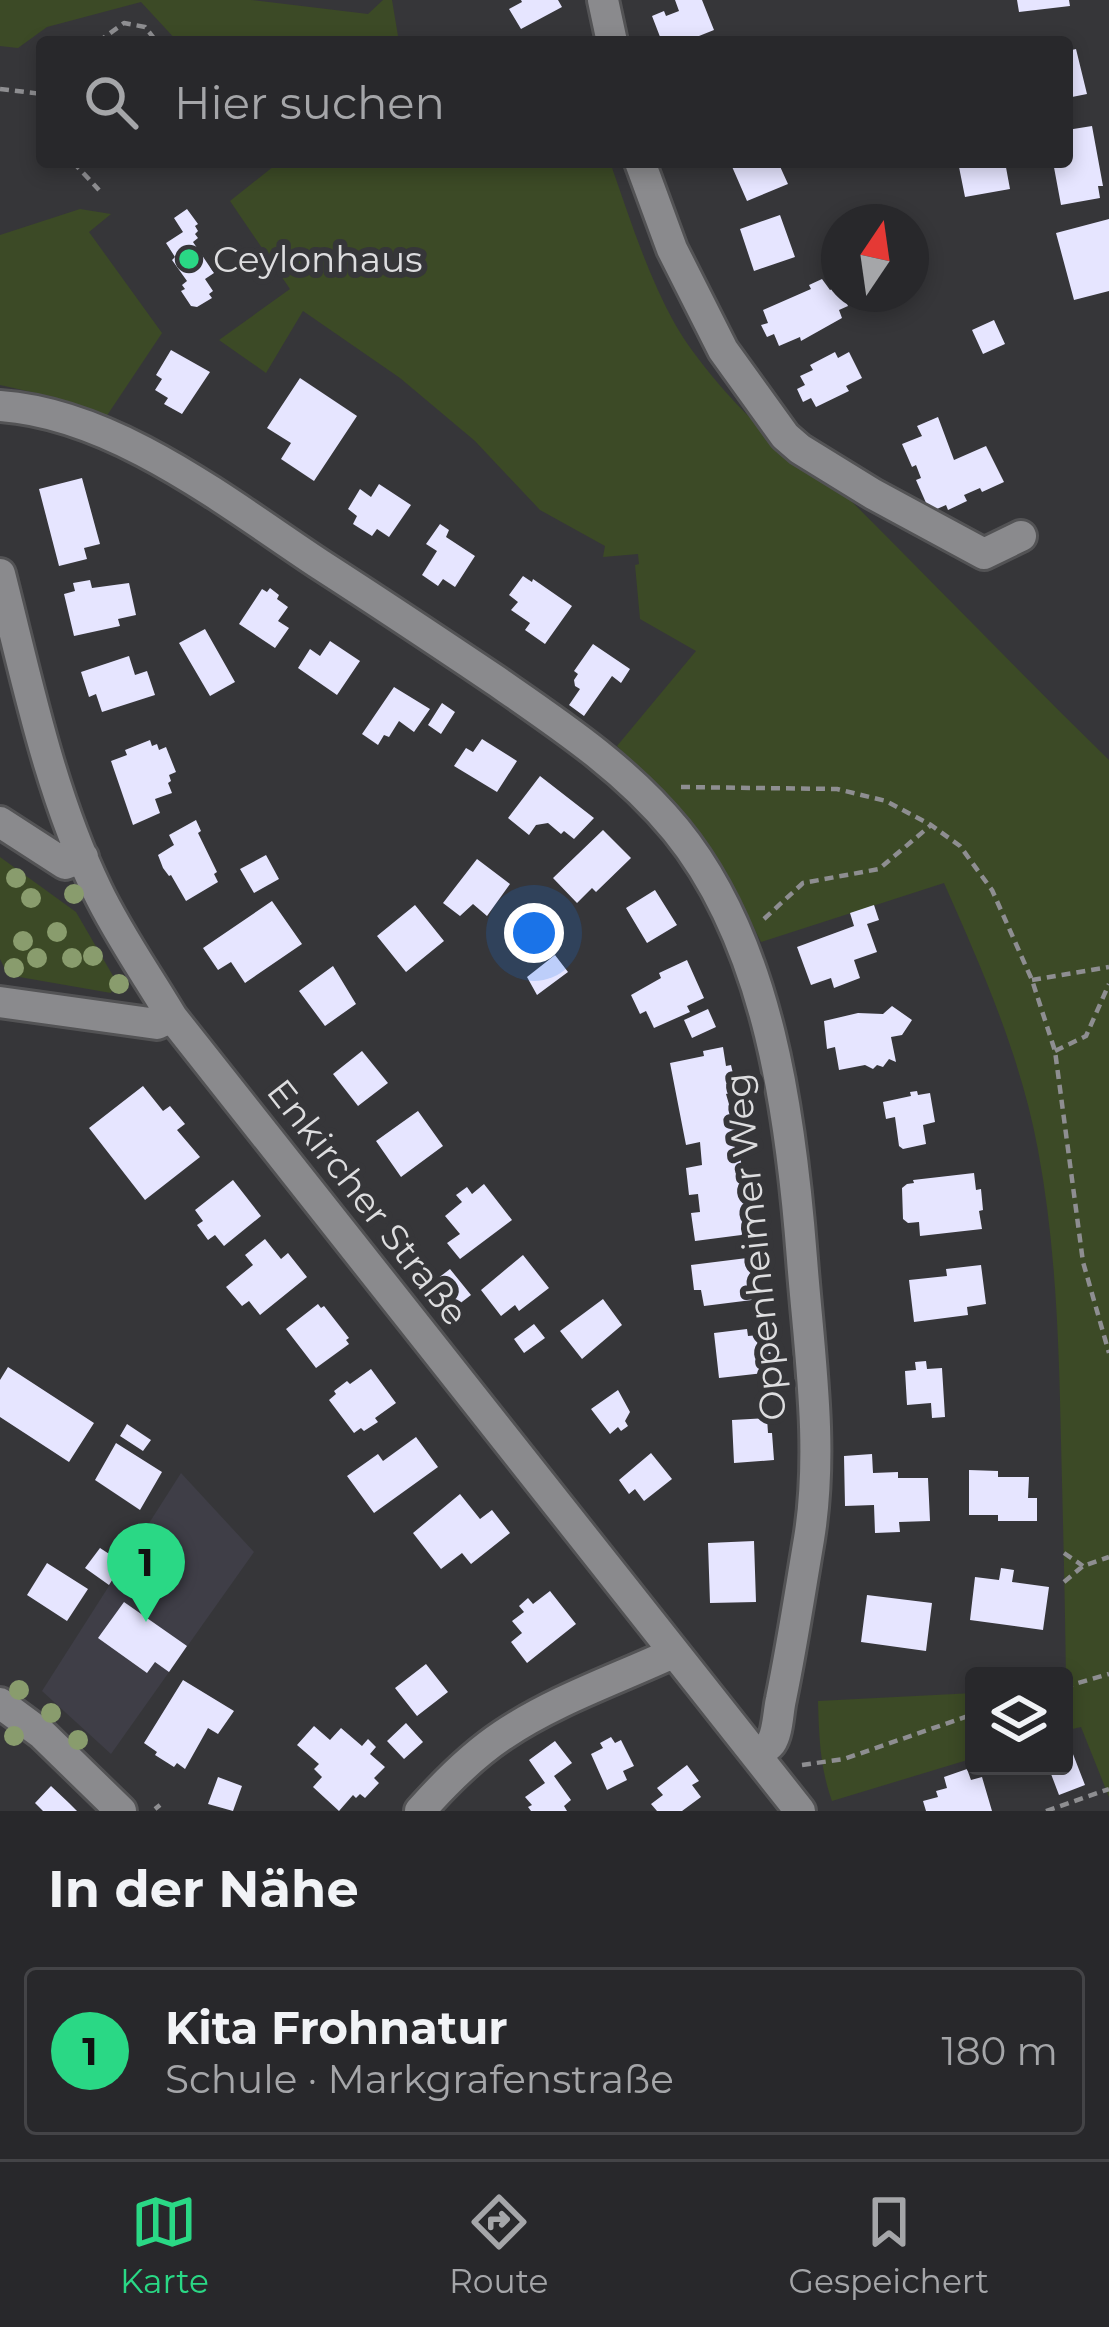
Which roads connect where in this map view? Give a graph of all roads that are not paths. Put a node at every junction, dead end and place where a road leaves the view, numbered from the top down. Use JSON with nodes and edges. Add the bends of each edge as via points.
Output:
{"nodes":[{"id":1,"x":603,"y":0,"type":"edge"},
{"id":2,"x":610,"y":36,"type":"edge"},
{"id":3,"x":642,"y":168,"type":"edge"},
{"id":4,"x":0,"y":406,"type":"edge"},
{"id":5,"x":1021,"y":536,"type":"dead end"},
{"id":6,"x":0,"y":574,"type":"edge"},
{"id":7,"x":0,"y":822,"type":"edge"},
{"id":8,"x":82,"y":857,"type":"junction"},
{"id":9,"x":0,"y":1002,"type":"edge"},
{"id":10,"x":172,"y":1017,"type":"junction"},
{"id":11,"x":673,"y":1653,"type":"junction"},
{"id":12,"x":0,"y":1702,"type":"edge"},
{"id":13,"x":757,"y":1755,"type":"junction"},
{"id":14,"x":121,"y":1811,"type":"edge"},
{"id":15,"x":420,"y":1811,"type":"edge"},
{"id":16,"x":800,"y":1811,"type":"edge"}],
"edges":[{"from":1,"to":2,"type":"street"},
{"from":3,"to":5,"type":"street","via":[[671,249],[723,350],[785,436],[984,554]]},
{"from":4,"to":13,"type":"street","name":"Oppenheimer Weg","via":[[58,416],[172,468],[581,739],[678,832],[724,905],[774,1055],[788,1137],[815,1439],[813,1518],[794,1638],[772,1742]]},
{"from":6,"to":8,"type":"street","name":"Enkircher Straße"},
{"from":7,"to":8,"type":"street","via":[[65,865]]},
{"from":8,"to":10,"type":"street","name":"Enkircher Straße"},
{"from":9,"to":10,"type":"street","via":[[157,1024]]},
{"from":10,"to":11,"type":"street","name":"Enkircher Straße"},
{"from":11,"to":13,"type":"street","name":"Enkircher Straße"},
{"from":11,"to":15,"type":"street","via":[[502,1736]]},
{"from":12,"to":14,"type":"street"},
{"from":13,"to":16,"type":"street","name":"Enkircher Straße"}]}
